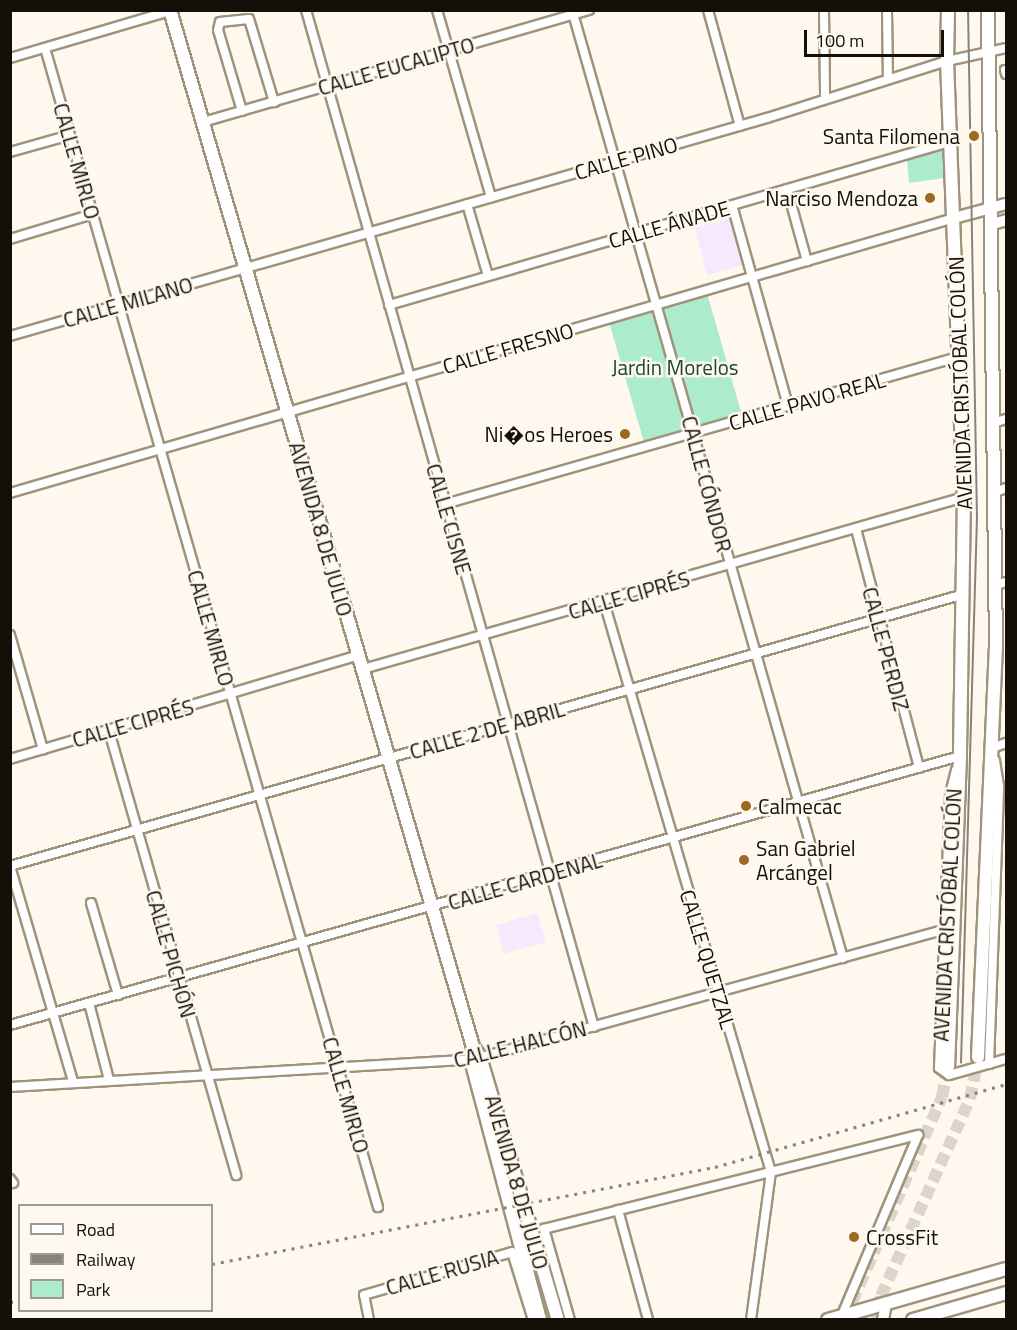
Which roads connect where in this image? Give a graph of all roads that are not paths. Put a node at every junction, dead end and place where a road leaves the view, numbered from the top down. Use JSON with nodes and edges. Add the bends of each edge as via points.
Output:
{"nodes":[{"id":1,"x":306,"y":10,"type":"edge"},
{"id":2,"x":437,"y":10,"type":"edge"},
{"id":3,"x":589,"y":10,"type":"edge"},
{"id":4,"x":708,"y":10,"type":"edge"},
{"id":5,"x":824,"y":10,"type":"edge"},
{"id":6,"x":887,"y":10,"type":"edge"},
{"id":7,"x":948,"y":10,"type":"edge"},
{"id":8,"x":988,"y":10,"type":"edge"},
{"id":9,"x":170,"y":11,"type":"edge"},
{"id":10,"x":573,"y":13,"type":"edge"},
{"id":11,"x":45,"y":48,"type":"junction"},
{"id":12,"x":1006,"y":48,"type":"edge"},
{"id":13,"x":449,"y":51,"type":"junction"},
{"id":14,"x":989,"y":52,"type":"junction"},
{"id":15,"x":10,"y":58,"type":"edge"},
{"id":16,"x":947,"y":61,"type":"junction"},
{"id":17,"x":888,"y":79,"type":"junction"},
{"id":18,"x":327,"y":86,"type":"junction"},
{"id":19,"x":825,"y":98,"type":"junction"},
{"id":20,"x":274,"y":102,"type":"junction"},
{"id":21,"x":242,"y":111,"type":"junction"},
{"id":22,"x":203,"y":122,"type":"junction"},
{"id":23,"x":740,"y":126,"type":"junction"},
{"id":24,"x":70,"y":135,"type":"junction"},
{"id":25,"x":949,"y":142,"type":"junction"},
{"id":26,"x":10,"y":152,"type":"edge"},
{"id":27,"x":616,"y":161,"type":"junction"},
{"id":28,"x":787,"y":189,"type":"junction"},
{"id":29,"x":491,"y":197,"type":"junction"},
{"id":30,"x":467,"y":204,"type":"junction"},
{"id":31,"x":1006,"y":204,"type":"edge"},
{"id":32,"x":732,"y":205,"type":"junction"},
{"id":33,"x":992,"y":208,"type":"junction"},
{"id":34,"x":93,"y":214,"type":"junction"},
{"id":35,"x":954,"y":218,"type":"junction"},
{"id":36,"x":1006,"y":220,"type":"edge"},
{"id":37,"x":993,"y":224,"type":"junction"},
{"id":38,"x":368,"y":232,"type":"junction"},
{"id":39,"x":636,"y":233,"type":"junction"},
{"id":40,"x":10,"y":238,"type":"edge"},
{"id":41,"x":807,"y":261,"type":"junction"},
{"id":42,"x":246,"y":268,"type":"junction"},
{"id":43,"x":488,"y":276,"type":"junction"},
{"id":44,"x":752,"y":277,"type":"junction"},
{"id":45,"x":656,"y":304,"type":"junction"},
{"id":46,"x":389,"y":305,"type":"junction"},
{"id":47,"x":119,"y":306,"type":"junction"},
{"id":48,"x":10,"y":336,"type":"edge"},
{"id":49,"x":961,"y":357,"type":"junction"},
{"id":50,"x":409,"y":377,"type":"junction"},
{"id":51,"x":788,"y":406,"type":"junction"},
{"id":52,"x":287,"y":412,"type":"junction"},
{"id":53,"x":1006,"y":419,"type":"edge"},
{"id":54,"x":993,"y":423,"type":"junction"},
{"id":55,"x":694,"y":433,"type":"junction"},
{"id":56,"x":160,"y":450,"type":"junction"},
{"id":57,"x":1001,"y":490,"type":"edge"},
{"id":58,"x":10,"y":493,"type":"edge"},
{"id":59,"x":964,"y":497,"type":"junction"},
{"id":60,"x":445,"y":504,"type":"junction"},
{"id":61,"x":856,"y":529,"type":"junction"},
{"id":62,"x":729,"y":566,"type":"junction"},
{"id":63,"x":1001,"y":583,"type":"edge"},
{"id":64,"x":964,"y":594,"type":"junction"},
{"id":65,"x":603,"y":602,"type":"junction"},
{"id":66,"x":877,"y":620,"type":"junction"},
{"id":67,"x":10,"y":635,"type":"edge"},
{"id":68,"x":483,"y":636,"type":"junction"},
{"id":69,"x":358,"y":655,"type":"junction"},
{"id":70,"x":755,"y":655,"type":"junction"},
{"id":71,"x":363,"y":669,"type":"junction"},
{"id":72,"x":629,"y":691,"type":"junction"},
{"id":73,"x":231,"y":694,"type":"junction"},
{"id":74,"x":508,"y":725,"type":"junction"},
{"id":75,"x":109,"y":731,"type":"junction"},
{"id":76,"x":1006,"y":743,"type":"edge"},
{"id":77,"x":992,"y":746,"type":"junction"},
{"id":78,"x":43,"y":749,"type":"junction"},
{"id":79,"x":960,"y":756,"type":"junction"},
{"id":80,"x":388,"y":758,"type":"junction"},
{"id":81,"x":10,"y":759,"type":"edge"},
{"id":82,"x":919,"y":768,"type":"junction"},
{"id":83,"x":258,"y":795,"type":"junction"},
{"id":84,"x":799,"y":804,"type":"junction"},
{"id":85,"x":136,"y":831,"type":"junction"},
{"id":86,"x":673,"y":839,"type":"junction"},
{"id":87,"x":10,"y":866,"type":"edge"},
{"id":88,"x":551,"y":873,"type":"junction"},
{"id":89,"x":92,"y":903,"type":"dead end"},
{"id":90,"x":432,"y":907,"type":"junction"},
{"id":91,"x":946,"y":929,"type":"junction"},
{"id":92,"x":301,"y":943,"type":"junction"},
{"id":93,"x":843,"y":958,"type":"junction"},
{"id":94,"x":178,"y":978,"type":"junction"},
{"id":95,"x":718,"y":992,"type":"junction"},
{"id":96,"x":118,"y":995,"type":"junction"},
{"id":97,"x":88,"y":1003,"type":"junction"},
{"id":98,"x":53,"y":1013,"type":"junction"},
{"id":99,"x":10,"y":1025,"type":"edge"},
{"id":100,"x":594,"y":1027,"type":"junction"},
{"id":101,"x":475,"y":1055,"type":"junction"},
{"id":102,"x":1006,"y":1059,"type":"edge"},
{"id":103,"x":984,"y":1061,"type":"junction"},
{"id":104,"x":339,"y":1069,"type":"junction"},
{"id":105,"x":945,"y":1070,"type":"junction"},
{"id":106,"x":206,"y":1076,"type":"junction"},
{"id":107,"x":109,"y":1080,"type":"junction"},
{"id":108,"x":73,"y":1082,"type":"junction"},
{"id":109,"x":10,"y":1087,"type":"edge"},
{"id":110,"x":771,"y":1172,"type":"junction"},
{"id":111,"x":236,"y":1175,"type":"dead end"},
{"id":112,"x":378,"y":1207,"type":"dead end"},
{"id":113,"x":618,"y":1210,"type":"junction"},
{"id":114,"x":1006,"y":1269,"type":"edge"},
{"id":115,"x":1006,"y":1293,"type":"edge"},
{"id":116,"x":886,"y":1303,"type":"junction"},
{"id":117,"x":842,"y":1317,"type":"edge"},
{"id":118,"x":369,"y":1320,"type":"edge"},
{"id":119,"x":533,"y":1320,"type":"edge"},
{"id":120,"x":540,"y":1320,"type":"edge"},
{"id":121,"x":558,"y":1320,"type":"edge"},
{"id":122,"x":570,"y":1320,"type":"edge"},
{"id":123,"x":648,"y":1320,"type":"edge"},
{"id":124,"x":751,"y":1320,"type":"edge"},
{"id":125,"x":828,"y":1320,"type":"edge"},
{"id":126,"x":883,"y":1320,"type":"edge"},
{"id":127,"x":913,"y":1320,"type":"edge"}],
"edges":[{"from":1,"to":18,"type":"street","name":"CALLE CISNE"},
{"from":2,"to":13,"type":"street"},
{"from":3,"to":10,"type":"street","name":"CALLE EUCALIPTO"},
{"from":4,"to":23,"type":"street"},
{"from":5,"to":19,"type":"street"},
{"from":6,"to":17,"type":"street"},
{"from":7,"to":16,"type":"main road","name":"AVENIDA CRISTÓBAL COLÓN"},
{"from":8,"to":14,"type":"main road","name":"AVENIDA CRISTÓBAL COLÓN"},
{"from":9,"to":11,"type":"street"},
{"from":9,"to":22,"type":"main road","name":"AVENIDA 8 DE JULIO"},
{"from":10,"to":13,"type":"street","name":"CALLE EUCALIPTO"},
{"from":10,"to":27,"type":"street","name":"CALLE CÓNDOR"},
{"from":11,"to":15,"type":"street"},
{"from":11,"to":24,"type":"street","name":"CALLE MIRLO"},
{"from":12,"to":14,"type":"street","name":"CALLE PINO"},
{"from":13,"to":18,"type":"street","name":"CALLE EUCALIPTO"},
{"from":13,"to":29,"type":"street"},
{"from":14,"to":16,"type":"street","name":"CALLE PINO"},
{"from":14,"to":33,"type":"main road","name":"AVENIDA CRISTÓBAL COLÓN"},
{"from":16,"to":17,"type":"street","name":"CALLE PINO"},
{"from":16,"to":25,"type":"main road","name":"AVENIDA CRISTÓBAL COLÓN"},
{"from":17,"to":19,"type":"street","name":"CALLE PINO"},
{"from":18,"to":20,"type":"street","name":"CALLE EUCALIPTO"},
{"from":18,"to":38,"type":"street","name":"CALLE CISNE"},
{"from":19,"to":23,"type":"street","name":"CALLE PINO"},
{"from":20,"to":21,"type":"street","name":"CALLE EUCALIPTO"},
{"from":20,"to":21,"type":"street","via":[[249,19],[220,22],[218,30]]},
{"from":21,"to":22,"type":"street","name":"CALLE EUCALIPTO"},
{"from":22,"to":42,"type":"main road","name":"AVENIDA 8 DE JULIO"},
{"from":23,"to":27,"type":"street","name":"CALLE PINO"},
{"from":24,"to":26,"type":"street"},
{"from":24,"to":34,"type":"street","name":"CALLE MIRLO"},
{"from":25,"to":28,"type":"street","name":"CALLE ÁNADE"},
{"from":25,"to":35,"type":"main road","name":"AVENIDA CRISTÓBAL COLÓN"},
{"from":27,"to":29,"type":"street","name":"CALLE PINO"},
{"from":27,"to":39,"type":"street","name":"CALLE CÓNDOR"},
{"from":28,"to":32,"type":"street","name":"CALLE ÁNADE"},
{"from":28,"to":41,"type":"street"},
{"from":29,"to":30,"type":"street","name":"CALLE PINO"},
{"from":30,"to":38,"type":"street","name":"CALLE PINO"},
{"from":30,"to":43,"type":"street"},
{"from":31,"to":33,"type":"main road","name":"CALLE FRESNO"},
{"from":32,"to":39,"type":"street","name":"CALLE ÁNADE"},
{"from":32,"to":44,"type":"street"},
{"from":33,"to":35,"type":"main road","name":"CALLE FRESNO"},
{"from":33,"to":37,"type":"main road","name":"AVENIDA CRISTÓBAL COLÓN"},
{"from":34,"to":40,"type":"street"},
{"from":34,"to":47,"type":"street","name":"CALLE MIRLO"},
{"from":35,"to":41,"type":"street","name":"CALLE FRESNO"},
{"from":35,"to":49,"type":"main road","name":"AVENIDA CRISTÓBAL COLÓN"},
{"from":36,"to":37,"type":"main road"},
{"from":37,"to":54,"type":"main road","name":"AVENIDA CRISTÓBAL COLÓN"},
{"from":38,"to":42,"type":"street","name":"CALLE PINO"},
{"from":38,"to":46,"type":"street","name":"CALLE CISNE"},
{"from":39,"to":43,"type":"street","name":"CALLE ÁNADE"},
{"from":39,"to":45,"type":"street","name":"CALLE CÓNDOR"},
{"from":41,"to":44,"type":"street","name":"CALLE FRESNO"},
{"from":42,"to":47,"type":"street","name":"CALLE MILANO"},
{"from":42,"to":52,"type":"main road","name":"AVENIDA 8 DE JULIO"},
{"from":43,"to":46,"type":"street","name":"CALLE ÁNADE"},
{"from":44,"to":45,"type":"street","name":"CALLE FRESNO"},
{"from":44,"to":51,"type":"street"},
{"from":45,"to":50,"type":"street","name":"CALLE FRESNO"},
{"from":45,"to":55,"type":"street","name":"CALLE CÓNDOR"},
{"from":46,"to":50,"type":"street","name":"CALLE CISNE"},
{"from":47,"to":48,"type":"street","name":"CALLE MILANO"},
{"from":47,"to":56,"type":"street","name":"CALLE MIRLO"},
{"from":49,"to":51,"type":"street","name":"CALLE PAVO REAL"},
{"from":49,"to":59,"type":"main road","name":"AVENIDA CRISTÓBAL COLÓN"},
{"from":50,"to":52,"type":"street","name":"CALLE FRESNO"},
{"from":50,"to":60,"type":"street","name":"CALLE CISNE"},
{"from":51,"to":55,"type":"street","name":"CALLE PAVO REAL"},
{"from":52,"to":56,"type":"street","name":"CALLE FRESNO"},
{"from":52,"to":69,"type":"main road","name":"AVENIDA 8 DE JULIO"},
{"from":53,"to":54,"type":"street"},
{"from":54,"to":57,"type":"main road","name":"AVENIDA CRISTÓBAL COLÓN"},
{"from":55,"to":60,"type":"street","name":"CALLE PAVO REAL"},
{"from":55,"to":62,"type":"street","name":"CALLE CÓNDOR"},
{"from":56,"to":58,"type":"street","name":"CALLE FRESNO"},
{"from":56,"to":73,"type":"street","name":"CALLE MIRLO"},
{"from":57,"to":63,"type":"main road","name":"AVENIDA CRISTÓBAL COLÓN"},
{"from":59,"to":61,"type":"street","name":"CALLE CIPRÉS"},
{"from":59,"to":64,"type":"main road","name":"AVENIDA CRISTÓBAL COLÓN"},
{"from":60,"to":68,"type":"street","name":"CALLE CISNE"},
{"from":61,"to":62,"type":"street","name":"CALLE CIPRÉS"},
{"from":61,"to":66,"type":"street","name":"CALLE PERDIZ"},
{"from":62,"to":65,"type":"street","name":"CALLE CIPRÉS"},
{"from":62,"to":70,"type":"street","name":"CALLE CÓNDOR"},
{"from":63,"to":77,"type":"main road","name":"AVENIDA CRISTÓBAL COLÓN"},
{"from":64,"to":66,"type":"street","name":"CALLE 2 DE ABRIL"},
{"from":64,"to":79,"type":"main road","name":"AVENIDA CRISTÓBAL COLÓN"},
{"from":65,"to":68,"type":"street","name":"CALLE CIPRÉS"},
{"from":65,"to":72,"type":"street","name":"CALLE QUETZAL"},
{"from":66,"to":70,"type":"street","name":"CALLE 2 DE ABRIL"},
{"from":66,"to":82,"type":"street","name":"CALLE PERDIZ"},
{"from":67,"to":78,"type":"street"},
{"from":68,"to":71,"type":"street","name":"CALLE CIPRÉS"},
{"from":68,"to":74,"type":"street","name":"CALLE CISNE"},
{"from":69,"to":71,"type":"main road","name":"AVENIDA 8 DE JULIO"},
{"from":69,"to":73,"type":"street","name":"CALLE CIPRÉS"},
{"from":70,"to":72,"type":"street","name":"CALLE 2 DE ABRIL"},
{"from":70,"to":84,"type":"street","name":"CALLE CÓNDOR"},
{"from":71,"to":80,"type":"main road","name":"AVENIDA 8 DE JULIO"},
{"from":72,"to":74,"type":"street","name":"CALLE 2 DE ABRIL"},
{"from":72,"to":86,"type":"street","name":"CALLE QUETZAL"},
{"from":73,"to":75,"type":"street","name":"CALLE CIPRÉS"},
{"from":73,"to":83,"type":"street","name":"CALLE MIRLO"},
{"from":74,"to":80,"type":"street","name":"CALLE 2 DE ABRIL"},
{"from":74,"to":88,"type":"street","name":"CALLE CISNE"},
{"from":75,"to":78,"type":"street","name":"CALLE CIPRÉS"},
{"from":75,"to":85,"type":"street","name":"CALLE PICHÓN"},
{"from":76,"to":77,"type":"street"},
{"from":77,"to":103,"type":"main road","name":"AVENIDA CRISTÓBAL COLÓN"},
{"from":78,"to":81,"type":"street","name":"CALLE CIPRÉS"},
{"from":79,"to":82,"type":"street","name":"CALLE CARDENAL"},
{"from":79,"to":91,"type":"street","name":"AVENIDA CRISTÓBAL COLÓN","via":[[950,794]]},
{"from":79,"to":105,"type":"main road","name":"AVENIDA CRISTÓBAL COLÓN"},
{"from":80,"to":83,"type":"street","name":"CALLE 2 DE ABRIL"},
{"from":80,"to":90,"type":"main road","name":"AVENIDA 8 DE JULIO"},
{"from":82,"to":84,"type":"street","name":"CALLE CARDENAL"},
{"from":83,"to":85,"type":"street","name":"CALLE 2 DE ABRIL"},
{"from":83,"to":92,"type":"street","name":"CALLE MIRLO"},
{"from":84,"to":86,"type":"street","name":"CALLE CARDENAL"},
{"from":84,"to":93,"type":"street","name":"CALLE CÓNDOR"},
{"from":85,"to":87,"type":"street","name":"CALLE 2 DE ABRIL"},
{"from":85,"to":94,"type":"street","name":"CALLE PICHÓN"},
{"from":86,"to":88,"type":"street","name":"CALLE CARDENAL"},
{"from":86,"to":95,"type":"street","name":"CALLE QUETZAL"},
{"from":87,"to":98,"type":"street"},
{"from":88,"to":90,"type":"street","name":"CALLE CARDENAL"},
{"from":88,"to":100,"type":"street","name":"CALLE CISNE"},
{"from":89,"to":96,"type":"street"},
{"from":90,"to":92,"type":"street","name":"CALLE CARDENAL"},
{"from":90,"to":101,"type":"main road","name":"AVENIDA 8 DE JULIO"},
{"from":91,"to":93,"type":"street","name":"CALLE HALCÓN"},
{"from":91,"to":105,"type":"street","name":"AVENIDA CRISTÓBAL COLÓN","via":[[939,1068]]},
{"from":92,"to":94,"type":"street","name":"CALLE CARDENAL"},
{"from":92,"to":104,"type":"street","name":"CALLE MIRLO"},
{"from":93,"to":95,"type":"street","name":"CALLE HALCÓN"},
{"from":94,"to":96,"type":"street","name":"CALLE CARDENAL"},
{"from":94,"to":106,"type":"street","name":"CALLE PICHÓN"},
{"from":95,"to":100,"type":"street","name":"CALLE HALCÓN"},
{"from":95,"to":110,"type":"street","name":"CALLE QUETZAL"},
{"from":96,"to":97,"type":"street","name":"CALLE CARDENAL"},
{"from":97,"to":98,"type":"street","name":"CALLE CARDENAL"},
{"from":97,"to":107,"type":"street"},
{"from":98,"to":99,"type":"street","name":"CALLE CARDENAL"},
{"from":98,"to":108,"type":"street"},
{"from":100,"to":101,"type":"street","name":"CALLE HALCÓN"},
{"from":101,"to":104,"type":"street","name":"CALLE HALCÓN"},
{"from":101,"to":120,"type":"main road","name":"AVENIDA 8 DE JULIO"},
{"from":101,"to":121,"type":"main road","name":"AVENIDA 8 DE JULIO"},
{"from":102,"to":103,"type":"street"},
{"from":103,"to":105,"type":"street"},
{"from":104,"to":106,"type":"street","name":"CALLE HALCÓN"},
{"from":104,"to":112,"type":"street","name":"CALLE MIRLO"},
{"from":106,"to":107,"type":"street","name":"CALLE HALCÓN"},
{"from":106,"to":111,"type":"street","name":"CALLE PICHÓN"},
{"from":107,"to":108,"type":"street","name":"CALLE HALCÓN"},
{"from":108,"to":109,"type":"street","name":"CALLE HALCÓN"},
{"from":110,"to":113,"type":"street"},
{"from":110,"to":117,"type":"street","via":[[918,1135]]},
{"from":110,"to":124,"type":"street","name":"CALLE QUETZAL"},
{"from":113,"to":122,"type":"street","via":[[544,1229]]},
{"from":113,"to":123,"type":"street"},
{"from":114,"to":116,"type":"main road"},
{"from":115,"to":127,"type":"main road"},
{"from":116,"to":117,"type":"main road"},
{"from":116,"to":126,"type":"main road"},
{"from":117,"to":125,"type":"main road"},
{"from":118,"to":119,"type":"street","name":"CALLE RUSIA","via":[[364,1295],[512,1252]]}]}
